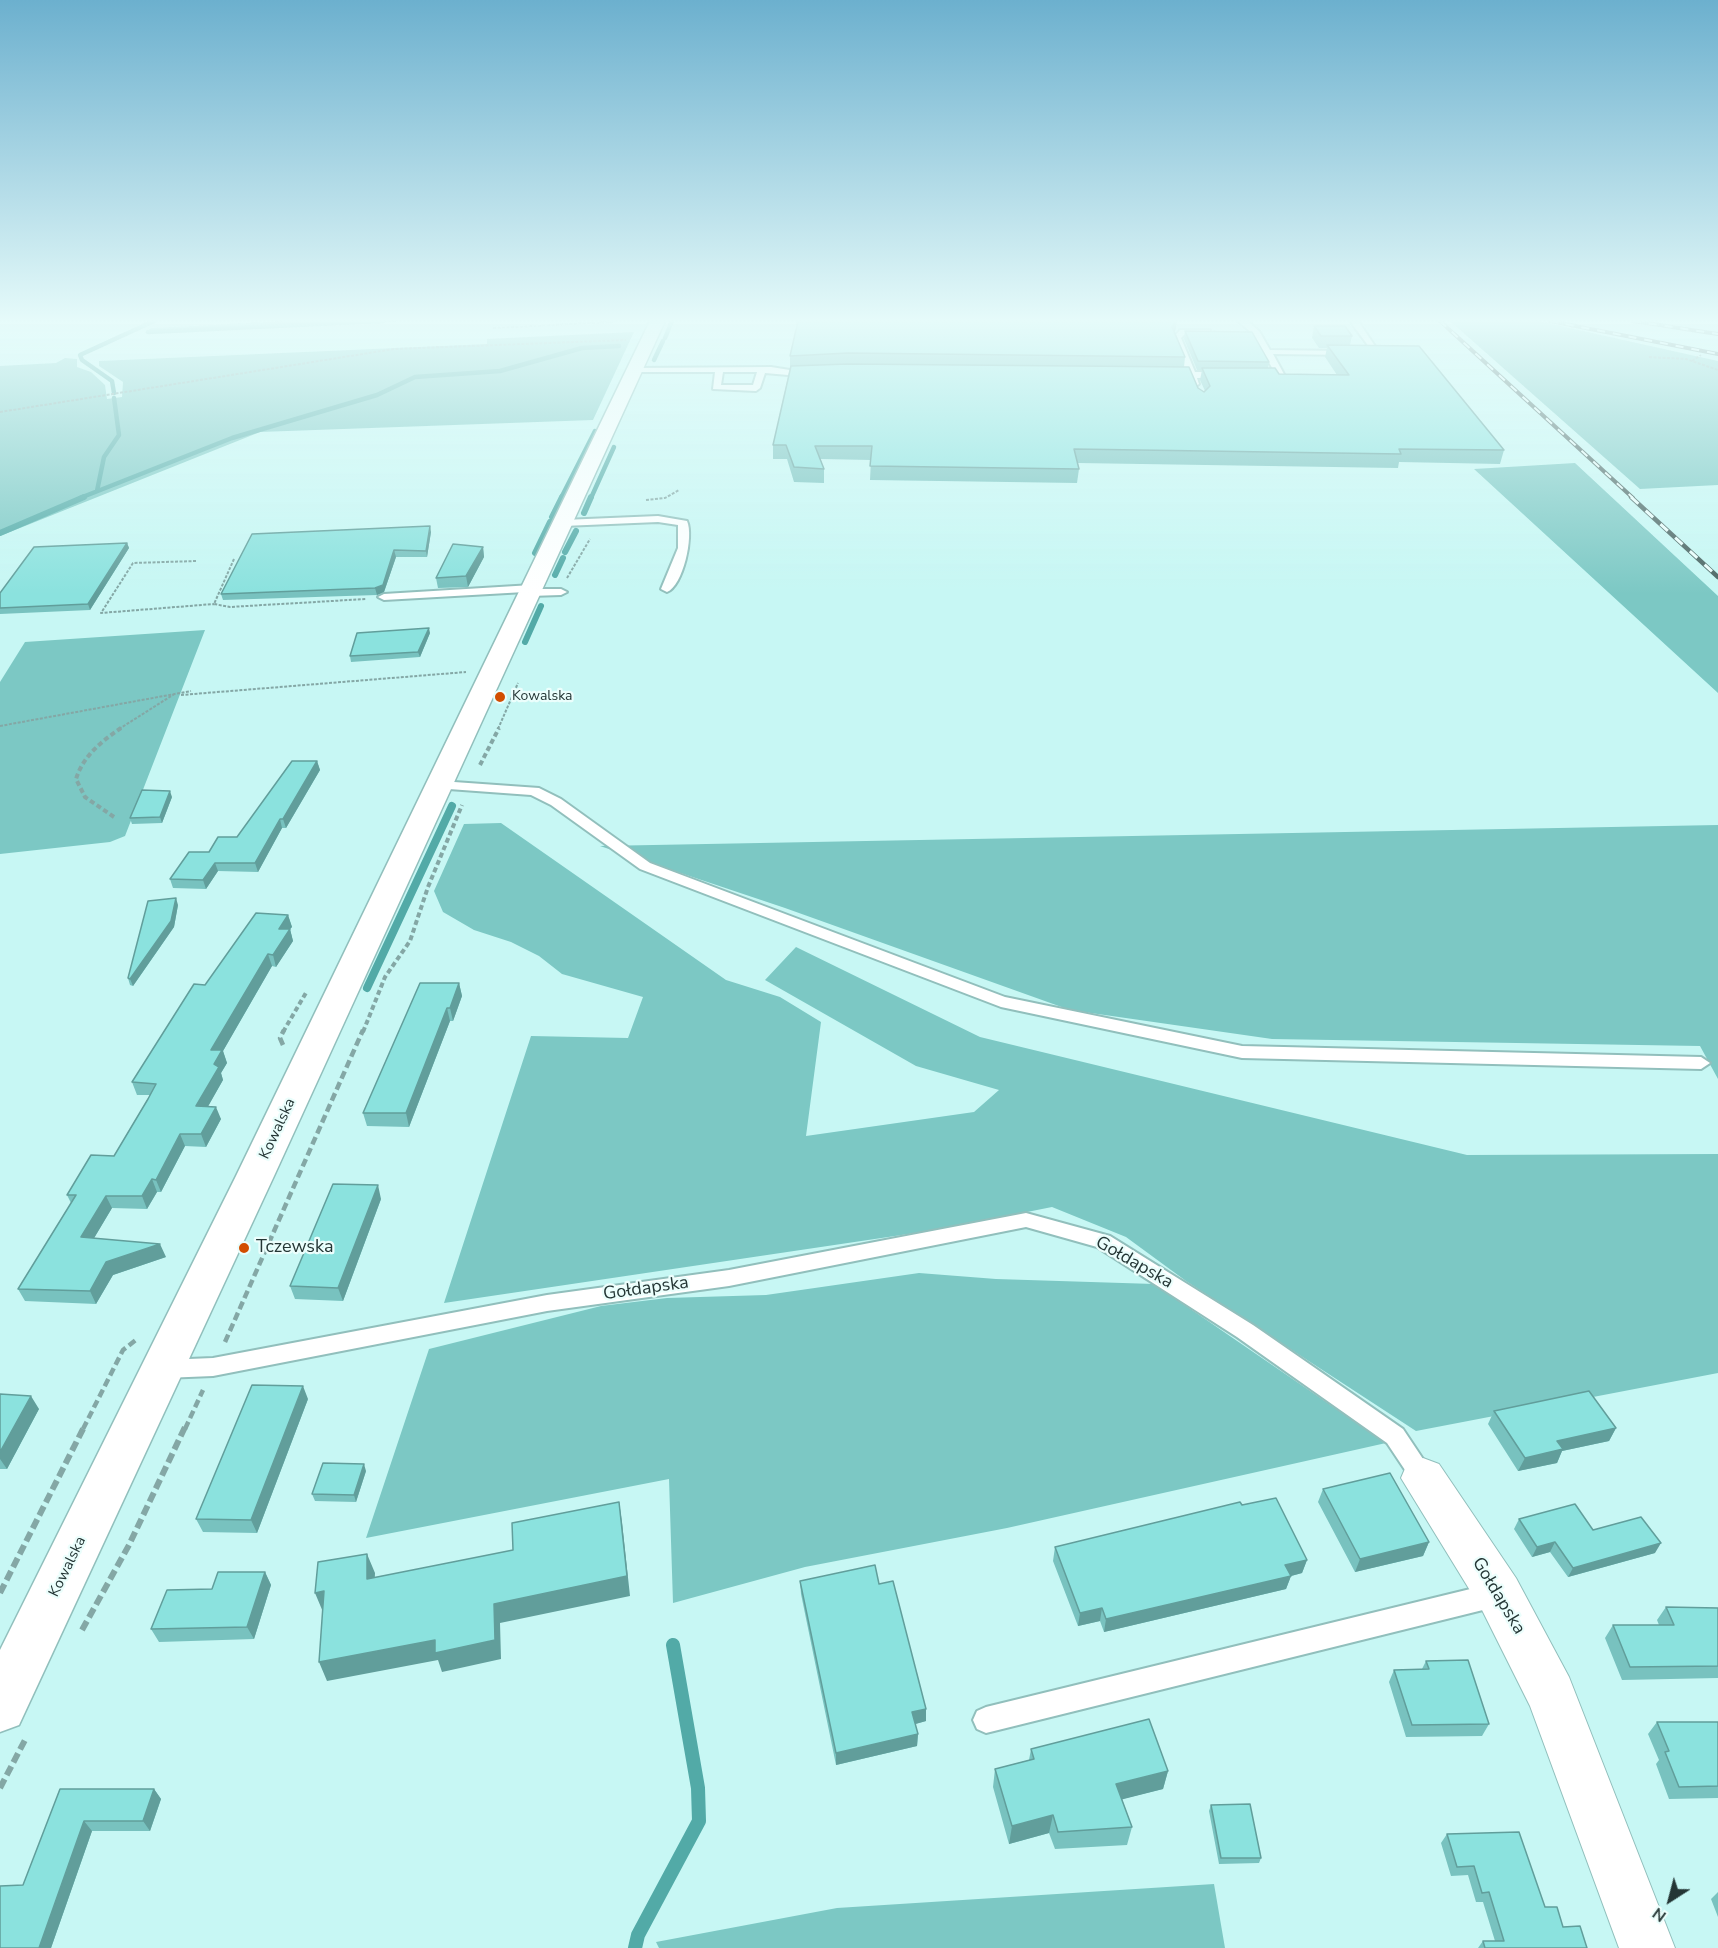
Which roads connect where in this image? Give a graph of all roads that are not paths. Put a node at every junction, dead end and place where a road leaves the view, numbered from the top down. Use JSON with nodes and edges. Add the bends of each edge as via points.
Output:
{"nodes":[{"id":1,"x":615,"y":412,"type":"edge"},
{"id":2,"x":563,"y":523,"type":"junction"},
{"id":3,"x":668,"y":589,"type":"dead end"},
{"id":4,"x":547,"y":590,"type":"junction"},
{"id":5,"x":384,"y":597,"type":"road end"},
{"id":6,"x":453,"y":786,"type":"junction"},
{"id":7,"x":1701,"y":1063,"type":"dead end"},
{"id":8,"x":163,"y":1369,"type":"junction"},
{"id":9,"x":1423,"y":1478,"type":"joint"},
{"id":10,"x":1499,"y":1594,"type":"junction"},
{"id":11,"x":0,"y":1706,"type":"edge"},
{"id":12,"x":986,"y":1720,"type":"dead end"},
{"id":13,"x":1647,"y":1948,"type":"edge"}],
"edges":[{"from":1,"to":2,"type":"street","name":"Kowalska"},
{"from":2,"to":3,"type":"lane","via":[[658,519],[682,523],[685,528],[679,561]]},
{"from":2,"to":4,"type":"street","name":"Kowalska"},
{"from":4,"to":5,"type":"lane","via":[[428,592]]},
{"from":4,"to":6,"type":"street","name":"Kowalska","via":[[494,671]]},
{"from":6,"to":7,"type":"lane","via":[[534,791],[556,802],[645,866],[1001,1002],[1242,1052]]},
{"from":6,"to":8,"type":"street","name":"Kowalska"},
{"from":8,"to":9,"type":"lane","name":"Gołdapska","via":[[213,1367],[547,1303],[729,1278],[1026,1220],[1103,1241],[1245,1331],[1395,1436]]},
{"from":8,"to":11,"type":"street","name":"Kowalska"},
{"from":9,"to":10,"type":"street","name":"Gołdapska"},
{"from":10,"to":12,"type":"lane"},
{"from":10,"to":13,"type":"street","name":"Gołdapska","via":[[1551,1695]]}]}
